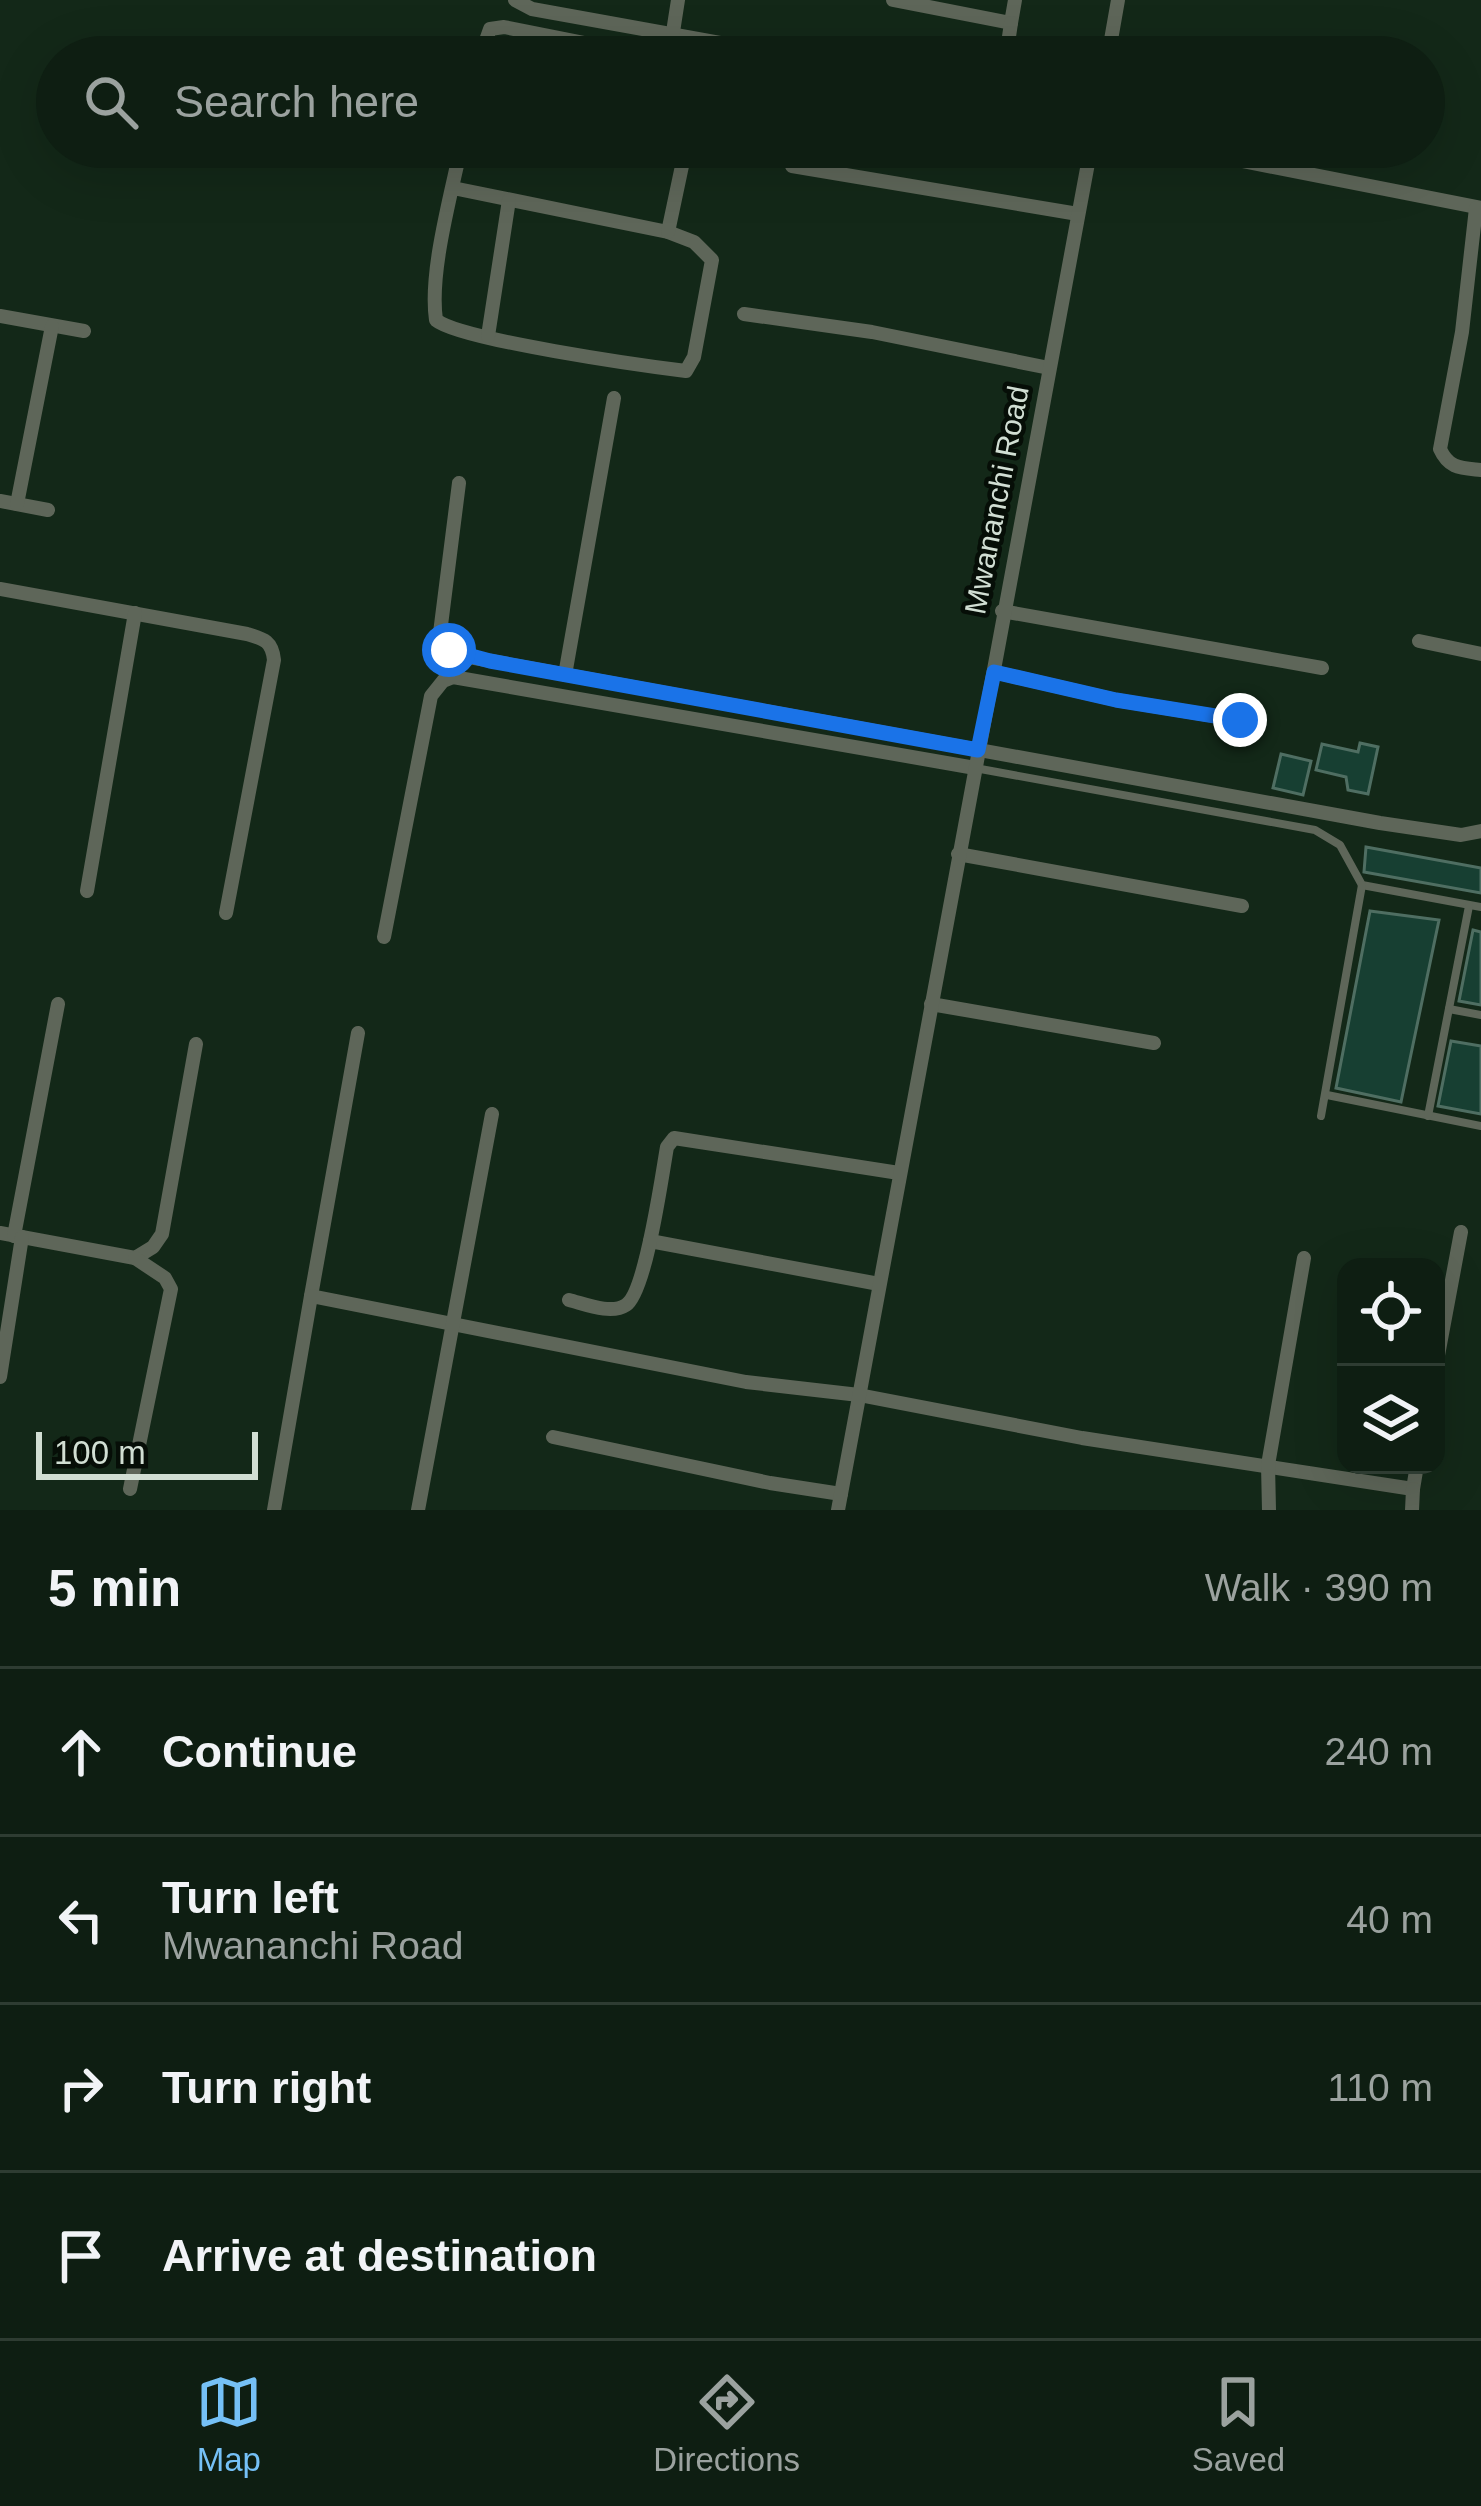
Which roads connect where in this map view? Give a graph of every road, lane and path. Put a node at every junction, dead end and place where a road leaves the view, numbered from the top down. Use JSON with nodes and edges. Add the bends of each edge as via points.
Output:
{"nodes":[{"id":1,"x":515,"y":0,"type":"edge"},
{"id":2,"x":678,"y":0,"type":"edge"},
{"id":3,"x":893,"y":0,"type":"edge"},
{"id":4,"x":1015,"y":0,"type":"edge"},
{"id":5,"x":1118,"y":0,"type":"edge"},
{"id":6,"x":1010,"y":23,"type":"junction"},
{"id":7,"x":673,"y":32,"type":"junction"},
{"id":8,"x":488,"y":36,"type":"edge"},
{"id":9,"x":549,"y":36,"type":"edge"},
{"id":10,"x":693,"y":36,"type":"edge"},
{"id":11,"x":1008,"y":36,"type":"edge"},
{"id":12,"x":1112,"y":36,"type":"edge"},
{"id":13,"x":457,"y":168,"type":"edge"},
{"id":14,"x":682,"y":168,"type":"edge"},
{"id":15,"x":804,"y":168,"type":"edge"},
{"id":16,"x":1087,"y":168,"type":"edge"},
{"id":17,"x":1278,"y":168,"type":"edge"},
{"id":18,"x":453,"y":188,"type":"junction"},
{"id":19,"x":509,"y":200,"type":"junction"},
{"id":20,"x":1479,"y":208,"type":"edge"},
{"id":21,"x":1078,"y":214,"type":"junction"},
{"id":22,"x":668,"y":232,"type":"junction"},
{"id":23,"x":744,"y":314,"type":"dead end"},
{"id":24,"x":0,"y":316,"type":"edge"},
{"id":25,"x":52,"y":326,"type":"junction"},
{"id":26,"x":84,"y":332,"type":"dead end"},
{"id":27,"x":1462,"y":332,"type":"junction"},
{"id":28,"x":1481,"y":334,"type":"edge"},
{"id":29,"x":488,"y":336,"type":"junction"},
{"id":30,"x":1049,"y":368,"type":"junction"},
{"id":31,"x":614,"y":398,"type":"dead end"},
{"id":32,"x":1481,"y":470,"type":"edge"},
{"id":33,"x":459,"y":483,"type":"dead end"},
{"id":34,"x":0,"y":501,"type":"edge"},
{"id":35,"x":17,"y":504,"type":"junction"},
{"id":36,"x":48,"y":510,"type":"dead end"},
{"id":37,"x":0,"y":589,"type":"edge"},
{"id":38,"x":1002,"y":611,"type":"junction"},
{"id":39,"x":135,"y":613,"type":"junction"},
{"id":40,"x":1419,"y":641,"type":"dead end"},
{"id":41,"x":1481,"y":654,"type":"edge"},
{"id":42,"x":1322,"y":668,"type":"dead end"},
{"id":43,"x":994,"y":672,"type":"junction"},
{"id":44,"x":565,"y":675,"type":"junction"},
{"id":45,"x":1240,"y":720,"type":"dead end"},
{"id":46,"x":978,"y":750,"type":"junction"},
{"id":47,"x":975,"y":767,"type":"junction"},
{"id":48,"x":1481,"y":831,"type":"edge"},
{"id":49,"x":958,"y":854,"type":"junction"},
{"id":50,"x":1362,"y":885,"type":"junction"},
{"id":51,"x":87,"y":891,"type":"dead end"},
{"id":52,"x":1469,"y":905,"type":"junction"},
{"id":53,"x":1241,"y":906,"type":"dead end"},
{"id":54,"x":1481,"y":908,"type":"edge"},
{"id":55,"x":226,"y":913,"type":"dead end"},
{"id":56,"x":384,"y":937,"type":"dead end"},
{"id":57,"x":58,"y":1004,"type":"dead end"},
{"id":58,"x":931,"y":1004,"type":"junction"},
{"id":59,"x":1449,"y":1009,"type":"junction"},
{"id":60,"x":1481,"y":1015,"type":"edge"},
{"id":61,"x":358,"y":1033,"type":"dead end"},
{"id":62,"x":1154,"y":1043,"type":"dead end"},
{"id":63,"x":196,"y":1044,"type":"dead end"},
{"id":64,"x":1327,"y":1095,"type":"junction"},
{"id":65,"x":492,"y":1114,"type":"dead end"},
{"id":66,"x":1321,"y":1116,"type":"dead end"},
{"id":67,"x":1428,"y":1116,"type":"junction"},
{"id":68,"x":1481,"y":1126,"type":"edge"},
{"id":69,"x":899,"y":1173,"type":"junction"},
{"id":70,"x":1461,"y":1232,"type":"dead end"},
{"id":71,"x":12,"y":1235,"type":"edge"},
{"id":72,"x":650,"y":1241,"type":"junction"},
{"id":73,"x":135,"y":1258,"type":"junction"},
{"id":74,"x":1304,"y":1258,"type":"dead end"},
{"id":75,"x":879,"y":1284,"type":"junction"},
{"id":76,"x":311,"y":1296,"type":"junction"},
{"id":77,"x":569,"y":1300,"type":"dead end"},
{"id":78,"x":1445,"y":1318,"type":"edge"},
{"id":79,"x":454,"y":1325,"type":"junction"},
{"id":80,"x":0,"y":1376,"type":"edge"},
{"id":81,"x":859,"y":1395,"type":"junction"},
{"id":82,"x":554,"y":1437,"type":"dead end"},
{"id":83,"x":1268,"y":1465,"type":"junction"},
{"id":84,"x":1416,"y":1474,"type":"edge"},
{"id":85,"x":1413,"y":1489,"type":"junction"},
{"id":86,"x":130,"y":1490,"type":"dead end"},
{"id":87,"x":840,"y":1502,"type":"edge"},
{"id":88,"x":274,"y":1510,"type":"edge"},
{"id":89,"x":418,"y":1510,"type":"edge"},
{"id":90,"x":1269,"y":1510,"type":"edge"},
{"id":91,"x":1412,"y":1510,"type":"edge"}],
"edges":[{"from":1,"to":7,"type":"street","via":[[532,10]]},
{"from":2,"to":7,"type":"street"},
{"from":3,"to":6,"type":"street"},
{"from":4,"to":6,"type":"street"},
{"from":5,"to":12,"type":"street"},
{"from":6,"to":11,"type":"street"},
{"from":7,"to":10,"type":"street"},
{"from":8,"to":9,"type":"street","via":[[504,27]]},
{"from":13,"to":18,"type":"street"},
{"from":14,"to":22,"type":"street"},
{"from":15,"to":21,"type":"street"},
{"from":16,"to":21,"type":"street","name":"Mwananchi Road"},
{"from":17,"to":20,"type":"street"},
{"from":18,"to":19,"type":"street"},
{"from":18,"to":29,"type":"street","via":[[436,320]]},
{"from":19,"to":22,"type":"street"},
{"from":19,"to":29,"type":"street"},
{"from":20,"to":27,"type":"street"},
{"from":21,"to":30,"type":"street","name":"Mwananchi Road"},
{"from":22,"to":29,"type":"street","via":[[712,260],[686,371]]},
{"from":23,"to":30,"type":"street"},
{"from":24,"to":25,"type":"street"},
{"from":25,"to":26,"type":"street"},
{"from":25,"to":35,"type":"street"},
{"from":27,"to":28,"type":"street"},
{"from":27,"to":32,"type":"street","via":[[1440,449],[1457,468]]},
{"from":30,"to":38,"type":"street","name":"Mwananchi Road"},
{"from":31,"to":44,"type":"street"},
{"from":33,"to":44,"type":"street","via":[[441,617],[445,644],[458,655]]},
{"from":34,"to":35,"type":"street"},
{"from":35,"to":36,"type":"street"},
{"from":37,"to":39,"type":"street"},
{"from":38,"to":42,"type":"street"},
{"from":38,"to":43,"type":"street","name":"Mwananchi Road"},
{"from":39,"to":51,"type":"street"},
{"from":39,"to":55,"type":"street","via":[[247,634],[273,647]]},
{"from":40,"to":41,"type":"street"},
{"from":43,"to":45,"type":"street"},
{"from":43,"to":46,"type":"street","name":"Mwananchi Road"},
{"from":44,"to":46,"type":"street"},
{"from":46,"to":47,"type":"street","name":"Mwananchi Road"},
{"from":46,"to":48,"type":"street","via":[[1380,824]]},
{"from":47,"to":49,"type":"street","name":"Mwananchi Road"},
{"from":47,"to":50,"type":"lane","via":[[1316,830],[1340,845]]},
{"from":47,"to":56,"type":"street","via":[[453,677],[431,695]]},
{"from":49,"to":53,"type":"street"},
{"from":49,"to":58,"type":"street","name":"Mwananchi Road"},
{"from":50,"to":52,"type":"lane"},
{"from":50,"to":64,"type":"lane"},
{"from":52,"to":54,"type":"lane"},
{"from":52,"to":59,"type":"lane"},
{"from":57,"to":71,"type":"street"},
{"from":58,"to":62,"type":"street"},
{"from":58,"to":69,"type":"street","name":"Mwananchi Road"},
{"from":59,"to":60,"type":"lane"},
{"from":59,"to":67,"type":"lane"},
{"from":61,"to":76,"type":"street"},
{"from":63,"to":73,"type":"street","via":[[162,1234]]},
{"from":64,"to":66,"type":"lane"},
{"from":64,"to":67,"type":"lane"},
{"from":65,"to":79,"type":"street"},
{"from":67,"to":68,"type":"lane"},
{"from":69,"to":72,"type":"street","via":[[674,1138]]},
{"from":69,"to":75,"type":"street","name":"Mwananchi Road"},
{"from":70,"to":78,"type":"street"},
{"from":71,"to":73,"type":"street"},
{"from":71,"to":80,"type":"street"},
{"from":72,"to":75,"type":"street"},
{"from":72,"to":77,"type":"street","via":[[630,1303],[614,1309]]},
{"from":73,"to":86,"type":"street","via":[[171,1289]]},
{"from":74,"to":83,"type":"street"},
{"from":75,"to":81,"type":"street","name":"Mwananchi Road"},
{"from":76,"to":79,"type":"street"},
{"from":76,"to":88,"type":"street"},
{"from":79,"to":81,"type":"street","via":[[746,1382]]},
{"from":79,"to":89,"type":"street"},
{"from":81,"to":83,"type":"street"},
{"from":81,"to":87,"type":"street","name":"Mwananchi Road"},
{"from":82,"to":87,"type":"street"},
{"from":83,"to":85,"type":"street"},
{"from":83,"to":90,"type":"street"},
{"from":84,"to":85,"type":"street"},
{"from":85,"to":91,"type":"street"}]}
